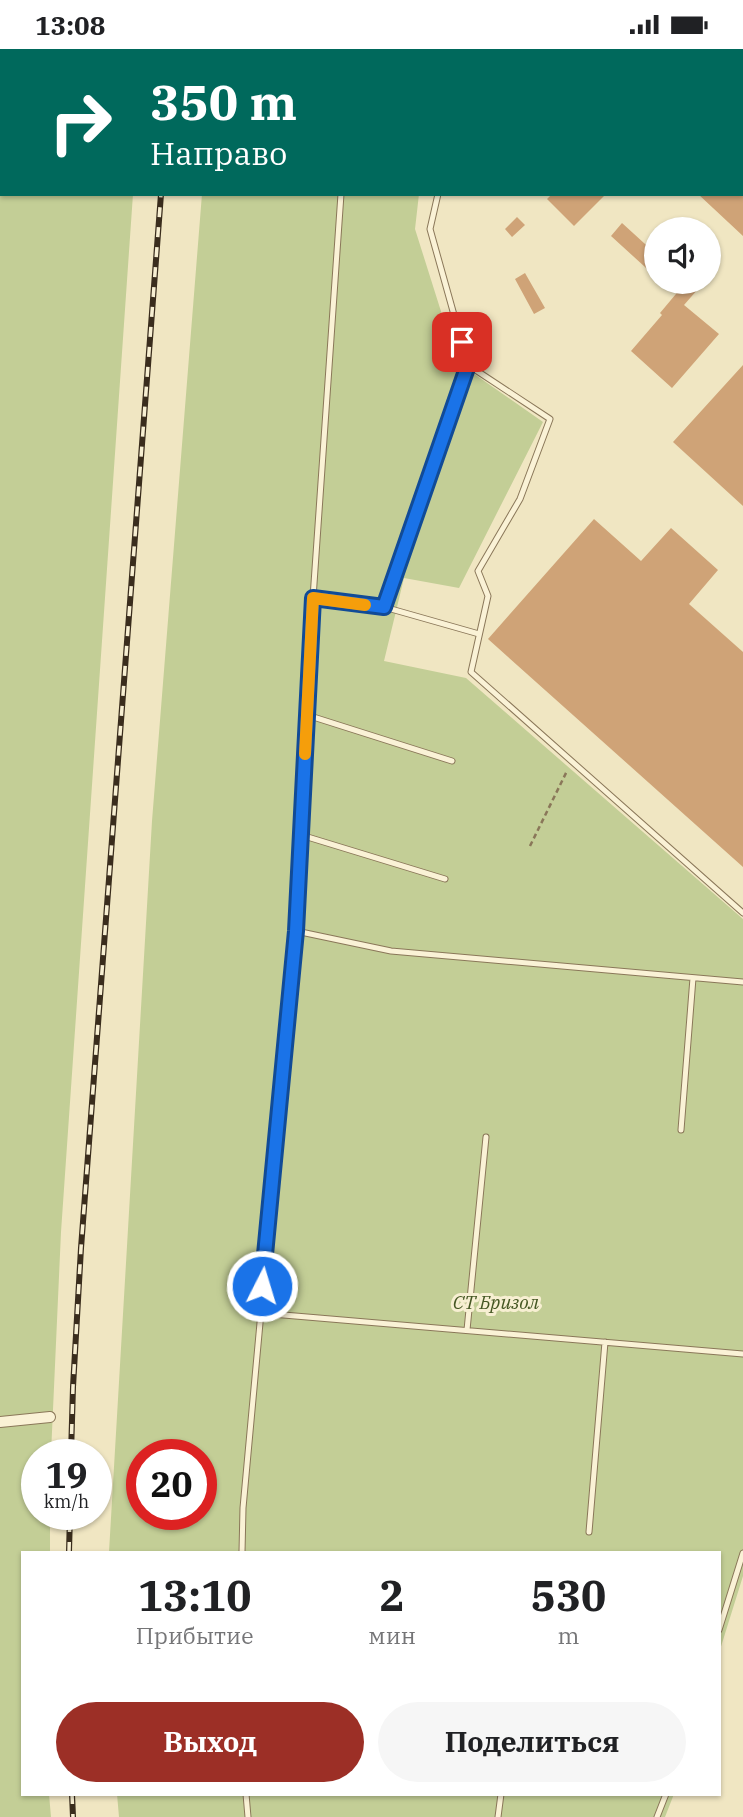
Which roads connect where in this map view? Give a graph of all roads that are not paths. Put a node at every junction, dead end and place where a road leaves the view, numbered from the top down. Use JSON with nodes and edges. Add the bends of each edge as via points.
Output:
{"nodes":[{"id":1,"x":341,"y":196,"type":"edge"},
{"id":2,"x":438,"y":196,"type":"edge"},
{"id":3,"x":468,"y":365,"type":"junction"},
{"id":4,"x":313,"y":598,"type":"junction"},
{"id":5,"x":384,"y":607,"type":"junction"},
{"id":6,"x":479,"y":634,"type":"junction"},
{"id":7,"x":307,"y":715,"type":"junction"},
{"id":8,"x":452,"y":761,"type":"dead end"},
{"id":9,"x":301,"y":835,"type":"junction"},
{"id":10,"x":444,"y":879,"type":"dead end"},
{"id":11,"x":743,"y":913,"type":"edge"},
{"id":12,"x":296,"y":931,"type":"junction"},
{"id":13,"x":693,"y":978,"type":"junction"},
{"id":14,"x":743,"y":982,"type":"edge"},
{"id":15,"x":681,"y":1130,"type":"dead end"},
{"id":16,"x":486,"y":1137,"type":"dead end"},
{"id":17,"x":260,"y":1313,"type":"junction"},
{"id":18,"x":467,"y":1331,"type":"junction"},
{"id":19,"x":605,"y":1342,"type":"junction"},
{"id":20,"x":743,"y":1354,"type":"edge"},
{"id":21,"x":50,"y":1417,"type":"dead end"},
{"id":22,"x":0,"y":1422,"type":"edge"},
{"id":23,"x":589,"y":1532,"type":"dead end"},
{"id":24,"x":242,"y":1551,"type":"edge"},
{"id":25,"x":743,"y":1553,"type":"edge"},
{"id":26,"x":721,"y":1624,"type":"edge"},
{"id":27,"x":246,"y":1796,"type":"edge"},
{"id":28,"x":501,"y":1796,"type":"edge"},
{"id":29,"x":665,"y":1796,"type":"edge"},
{"id":30,"x":248,"y":1817,"type":"edge"},
{"id":31,"x":498,"y":1817,"type":"edge"},
{"id":32,"x":657,"y":1817,"type":"edge"}],
"edges":[{"from":1,"to":4,"type":"lane"},
{"from":2,"to":3,"type":"lane","via":[[430,229]]},
{"from":3,"to":5,"type":"lane"},
{"from":3,"to":6,"type":"lane","via":[[550,419],[520,499],[478,571],[488,596]]},
{"from":4,"to":5,"type":"lane"},
{"from":4,"to":7,"type":"lane"},
{"from":5,"to":6,"type":"lane"},
{"from":6,"to":11,"type":"lane","via":[[471,672]]},
{"from":7,"to":8,"type":"lane"},
{"from":7,"to":9,"type":"lane"},
{"from":9,"to":10,"type":"lane"},
{"from":9,"to":12,"type":"lane"},
{"from":12,"to":13,"type":"lane","via":[[391,951]]},
{"from":12,"to":17,"type":"lane"},
{"from":13,"to":14,"type":"lane"},
{"from":13,"to":15,"type":"lane"},
{"from":16,"to":18,"type":"lane"},
{"from":17,"to":18,"type":"lane"},
{"from":17,"to":24,"type":"lane"},
{"from":18,"to":19,"type":"lane"},
{"from":19,"to":20,"type":"lane"},
{"from":19,"to":23,"type":"lane"},
{"from":21,"to":22,"type":"street"},
{"from":25,"to":26,"type":"lane"},
{"from":27,"to":30,"type":"lane"},
{"from":28,"to":31,"type":"lane"},
{"from":29,"to":32,"type":"lane"}]}
